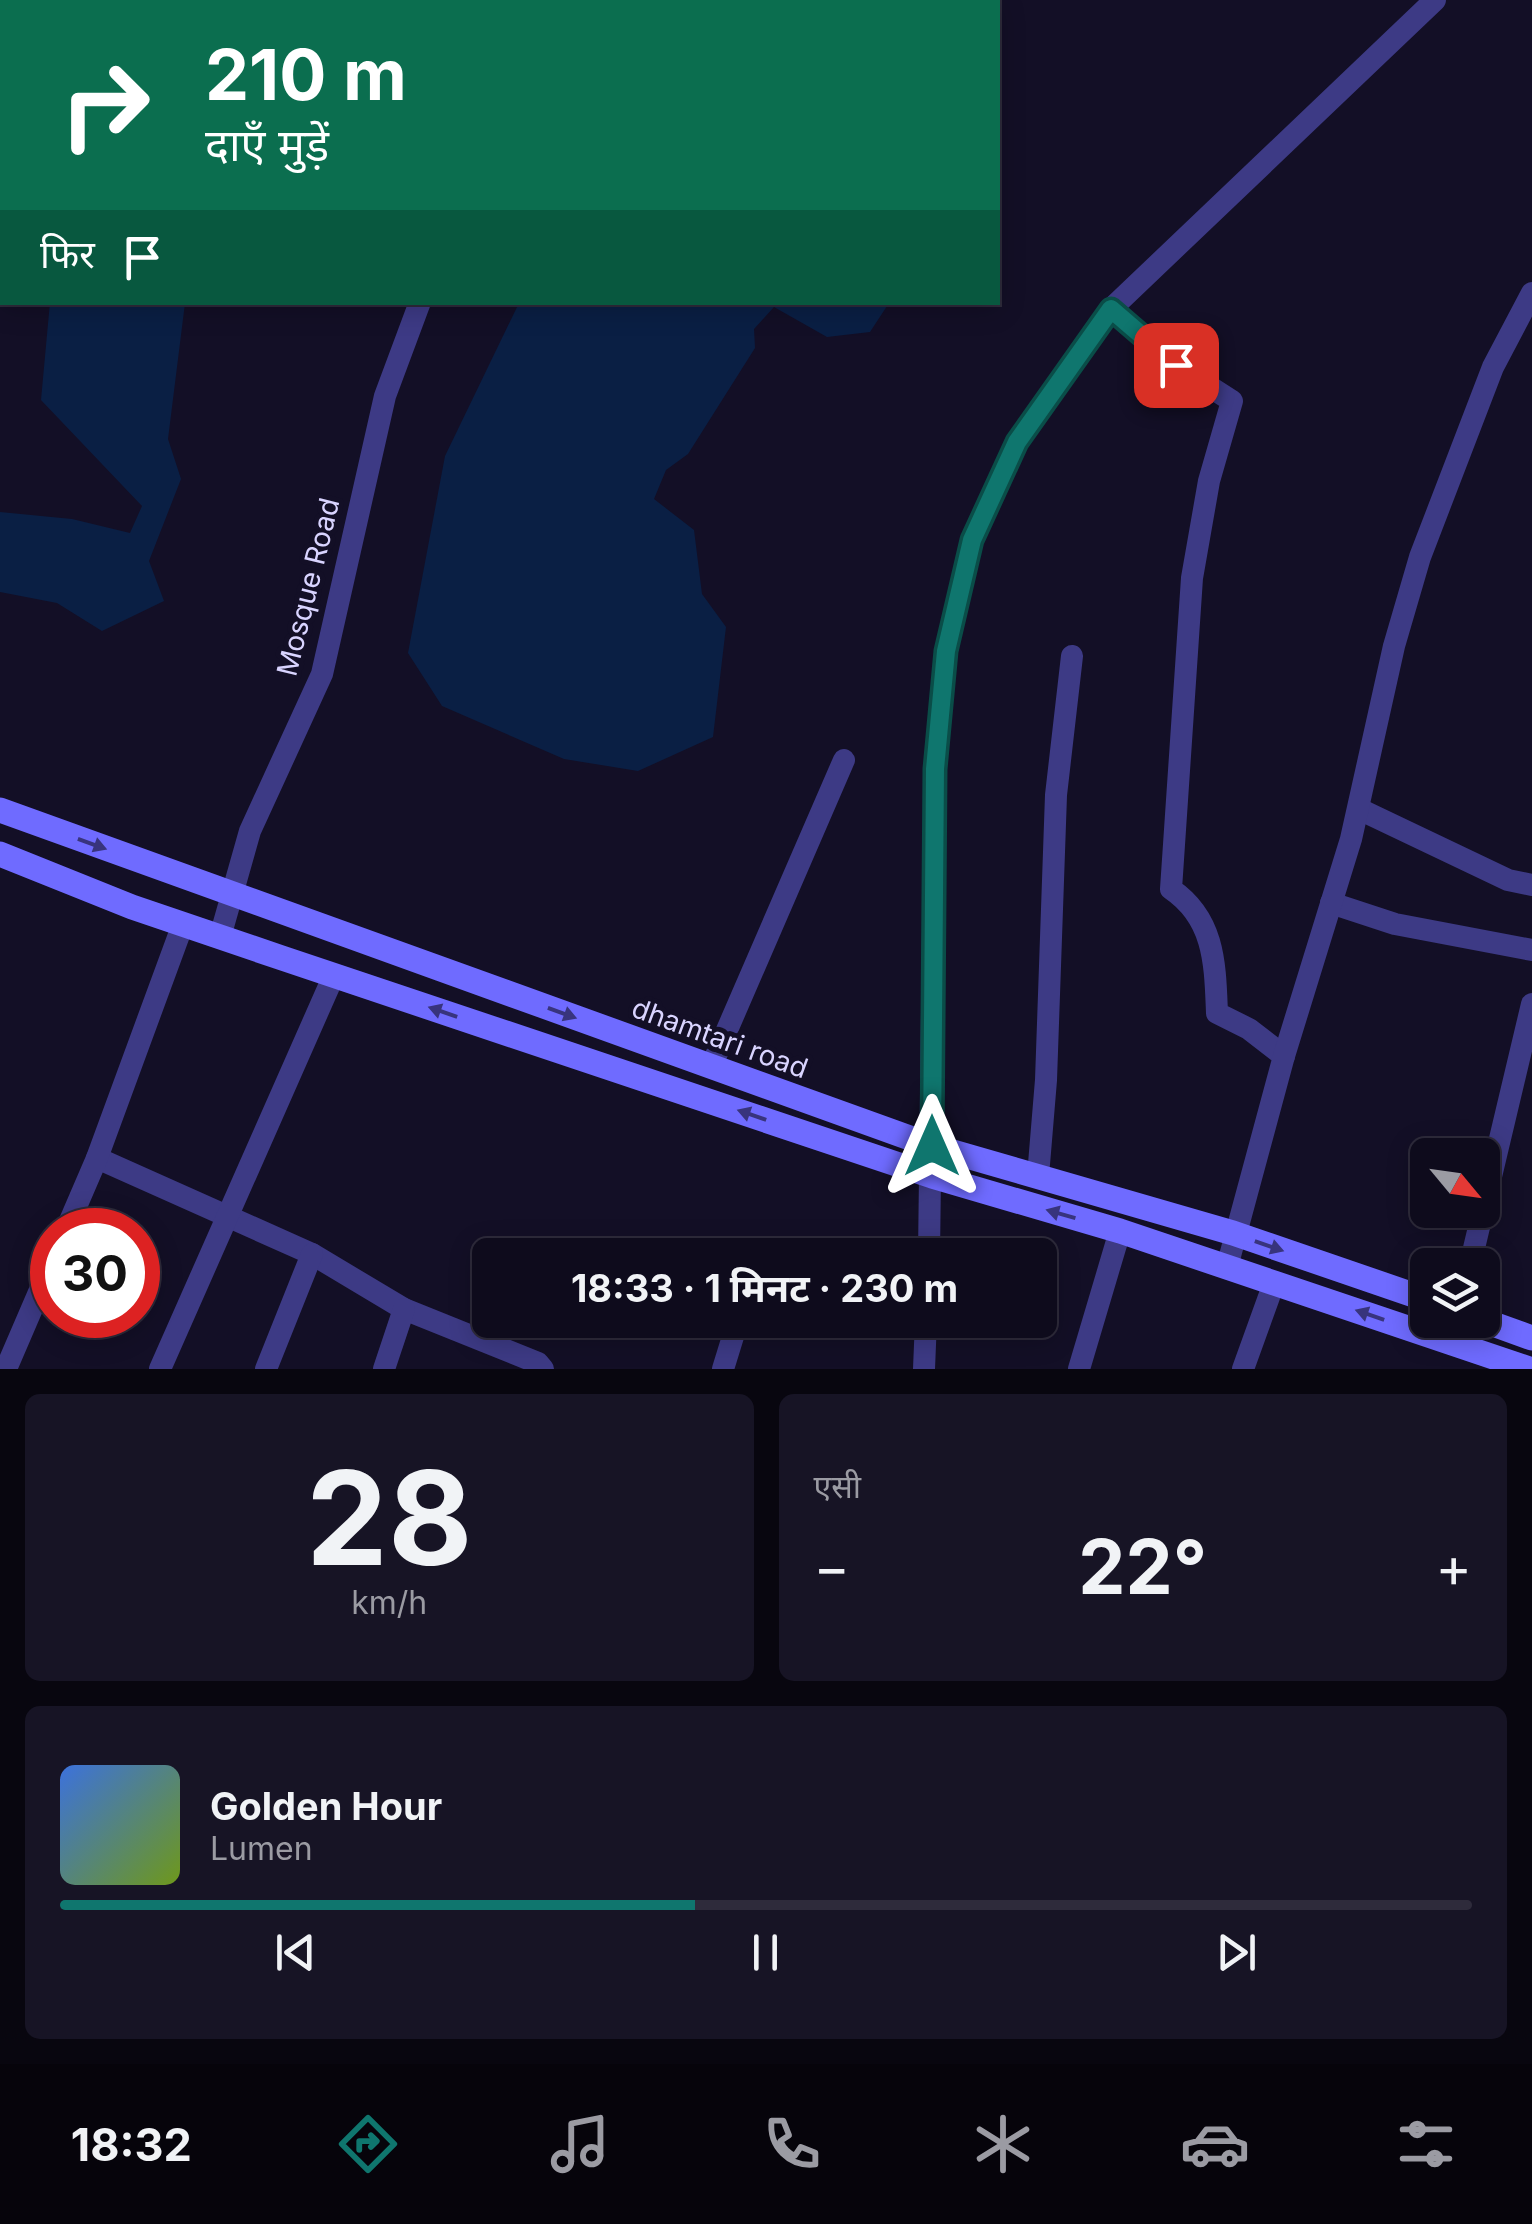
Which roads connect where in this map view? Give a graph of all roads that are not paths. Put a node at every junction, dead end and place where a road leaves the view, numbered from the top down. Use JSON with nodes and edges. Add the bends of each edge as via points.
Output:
{"nodes":[{"id":1,"x":1435,"y":0,"type":"edge"},
{"id":2,"x":1532,"y":293,"type":"edge"},
{"id":3,"x":419,"y":305,"type":"edge"},
{"id":4,"x":1111,"y":309,"type":"junction"},
{"id":5,"x":1072,"y":656,"type":"dead end"},
{"id":6,"x":844,"y":760,"type":"dead end"},
{"id":7,"x":1359,"y":809,"type":"junction"},
{"id":8,"x":0,"y":810,"type":"edge"},
{"id":9,"x":0,"y":854,"type":"edge"},
{"id":10,"x":1532,"y":885,"type":"edge"},
{"id":11,"x":232,"y":896,"type":"junction"},
{"id":12,"x":1331,"y":903,"type":"junction"},
{"id":13,"x":183,"y":924,"type":"junction"},
{"id":14,"x":220,"y":937,"type":"junction"},
{"id":15,"x":1532,"y":950,"type":"edge"},
{"id":16,"x":334,"y":976,"type":"junction"},
{"id":17,"x":1532,"y":1004,"type":"edge"},
{"id":18,"x":1284,"y":1056,"type":"junction"},
{"id":19,"x":712,"y":1067,"type":"junction"},
{"id":20,"x":932,"y":1146,"type":"junction"},
{"id":21,"x":97,"y":1158,"type":"junction"},
{"id":22,"x":932,"y":1176,"type":"junction"},
{"id":23,"x":1038,"y":1176,"type":"junction"},
{"id":24,"x":75,"y":1208,"type":"edge"},
{"id":25,"x":228,"y":1215,"type":"junction"},
{"id":26,"x":1120,"y":1231,"type":"junction"},
{"id":27,"x":1233,"y":1233,"type":"junction"},
{"id":28,"x":930,"y":1238,"type":"edge"},
{"id":29,"x":1474,"y":1248,"type":"edge"},
{"id":30,"x":312,"y":1254,"type":"junction"},
{"id":31,"x":1227,"y":1267,"type":"junction"},
{"id":32,"x":1274,"y":1283,"type":"junction"},
{"id":33,"x":1410,"y":1294,"type":"edge"},
{"id":34,"x":404,"y":1309,"type":"junction"},
{"id":35,"x":30,"y":1313,"type":"edge"},
{"id":36,"x":1410,"y":1319,"type":"edge"},
{"id":37,"x":1500,"y":1326,"type":"edge"},
{"id":38,"x":733,"y":1338,"type":"edge"},
{"id":39,"x":925,"y":1338,"type":"edge"},
{"id":40,"x":1467,"y":1338,"type":"edge"},
{"id":41,"x":1532,"y":1338,"type":"edge"},
{"id":42,"x":6,"y":1369,"type":"edge"},
{"id":43,"x":160,"y":1369,"type":"edge"},
{"id":44,"x":266,"y":1369,"type":"edge"},
{"id":45,"x":384,"y":1369,"type":"edge"},
{"id":46,"x":544,"y":1369,"type":"edge"},
{"id":47,"x":724,"y":1369,"type":"edge"},
{"id":48,"x":924,"y":1369,"type":"edge"},
{"id":49,"x":1079,"y":1369,"type":"edge"},
{"id":50,"x":1243,"y":1369,"type":"edge"},
{"id":51,"x":1528,"y":1369,"type":"edge"}],
"edges":[{"from":1,"to":4,"type":"street"},
{"from":2,"to":7,"type":"street","via":[[1493,367],[1420,557]]},
{"from":3,"to":11,"type":"street","name":"Mosque Road","via":[[385,396],[322,674],[250,832]]},
{"from":4,"to":18,"type":"street","via":[[1176,365],[1232,401],[1192,578],[1171,889],[1192,903],[1215,954],[1218,1013]]},
{"from":4,"to":20,"type":"street","via":[[1017,442],[972,540],[946,651],[935,769]]},
{"from":5,"to":23,"type":"street","via":[[1056,795]]},
{"from":6,"to":19,"type":"street"},
{"from":7,"to":10,"type":"street","via":[[1508,880]]},
{"from":7,"to":12,"type":"street"},
{"from":8,"to":11,"type":"main road","name":"dhamtari road","one_way":true},
{"from":9,"to":13,"type":"main road"},
{"from":11,"to":14,"type":"street","name":"Mosque Road"},
{"from":11,"to":19,"type":"main road","name":"dhamtari road","one_way":true},
{"from":12,"to":15,"type":"street","via":[[1395,924]]},
{"from":12,"to":18,"type":"street"},
{"from":13,"to":14,"type":"main road"},
{"from":13,"to":21,"type":"street"},
{"from":14,"to":16,"type":"main road"},
{"from":22,"to":16,"type":"main road","one_way":true},
{"from":16,"to":25,"type":"street"},
{"from":17,"to":29,"type":"street"},
{"from":18,"to":27,"type":"street"},
{"from":19,"to":20,"type":"main road","name":"dhamtari road"},
{"from":20,"to":22,"type":"street"},
{"from":20,"to":23,"type":"main road","name":"dhamtari road"},
{"from":21,"to":24,"type":"street"},
{"from":21,"to":25,"type":"street"},
{"from":26,"to":22,"type":"main road","one_way":true},
{"from":22,"to":28,"type":"street"},
{"from":23,"to":27,"type":"main road","name":"dhamtari road"},
{"from":25,"to":30,"type":"street"},
{"from":25,"to":43,"type":"street"},
{"from":26,"to":31,"type":"main road"},
{"from":26,"to":49,"type":"street"},
{"from":27,"to":31,"type":"street"},
{"from":27,"to":33,"type":"main road","name":"dhamtari road","one_way":true},
{"from":30,"to":34,"type":"street"},
{"from":30,"to":44,"type":"street"},
{"from":31,"to":32,"type":"main road"},
{"from":36,"to":32,"type":"main road","one_way":true},
{"from":32,"to":50,"type":"street"},
{"from":34,"to":45,"type":"street"},
{"from":34,"to":46,"type":"street"},
{"from":35,"to":42,"type":"street"},
{"from":37,"to":41,"type":"main road"},
{"from":38,"to":47,"type":"street"},
{"from":39,"to":48,"type":"street"},
{"from":40,"to":51,"type":"main road"}]}
